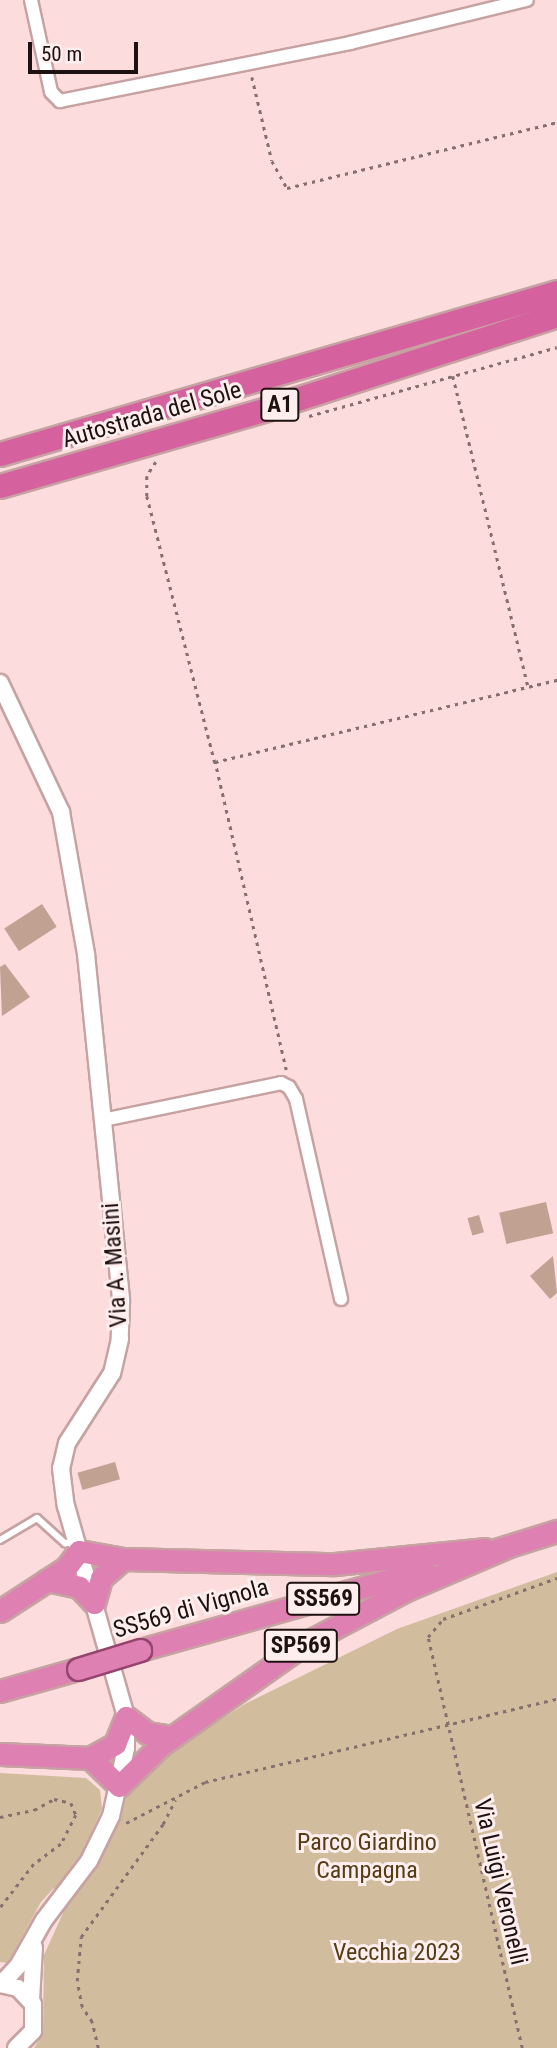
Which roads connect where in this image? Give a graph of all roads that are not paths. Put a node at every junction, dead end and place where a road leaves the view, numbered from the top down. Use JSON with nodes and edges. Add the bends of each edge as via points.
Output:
{"nodes":[{"id":1,"x":31,"y":0,"type":"edge"},
{"id":2,"x":527,"y":0,"type":"edge"},
{"id":3,"x":557,"y":292,"type":"edge"},
{"id":4,"x":557,"y":315,"type":"edge"},
{"id":5,"x":0,"y":454,"type":"edge"},
{"id":6,"x":0,"y":486,"type":"edge"},
{"id":7,"x":0,"y":683,"type":"edge"},
{"id":8,"x":103,"y":1120,"type":"junction"},
{"id":9,"x":341,"y":1299,"type":"dead end"},
{"id":10,"x":557,"y":1531,"type":"edge"},
{"id":11,"x":0,"y":1540,"type":"edge"},
{"id":12,"x":78,"y":1547,"type":"junction"},
{"id":13,"x":507,"y":1547,"type":"junction"},
{"id":14,"x":123,"y":1559,"type":"junction"},
{"id":15,"x":47,"y":1580,"type":"junction"},
{"id":16,"x":94,"y":1603,"type":"junction"},
{"id":17,"x":0,"y":1611,"type":"edge"},
{"id":18,"x":0,"y":1691,"type":"edge"},
{"id":19,"x":127,"y":1717,"type":"junction"},
{"id":20,"x":173,"y":1737,"type":"junction"},
{"id":21,"x":0,"y":1755,"type":"edge"},
{"id":22,"x":90,"y":1758,"type":"junction"},
{"id":23,"x":119,"y":1786,"type":"junction"},
{"id":24,"x":34,"y":1941,"type":"junction"},
{"id":25,"x":0,"y":1984,"type":"edge"},
{"id":26,"x":31,"y":2000,"type":"junction"},
{"id":27,"x":23,"y":2045,"type":"edge"}],
"edges":[{"from":1,"to":2,"type":"street","via":[[51,92],[60,101],[350,43]]},
{"from":3,"to":5,"type":"highway","name":"Autostrada del Sole","number":"A1"},
{"from":4,"to":6,"type":"highway","name":"Autostrada del Sole","number":"A1","via":[[266,409]]},
{"from":7,"to":8,"type":"street","name":"Via A. Masini","via":[[61,812],[80,903]]},
{"from":8,"to":9,"type":"street","via":[[281,1083],[296,1099]]},
{"from":8,"to":12,"type":"street","name":"Via A. Masini","via":[[121,1301],[120,1339],[112,1373],[67,1443],[61,1468]]},
{"from":10,"to":13,"type":"highway","name":"SS569 di Vignola","number":"SS569"},
{"from":11,"to":12,"type":"lane","via":[[37,1518],[65,1543]]},
{"from":12,"to":14,"type":"highway"},
{"from":12,"to":15,"type":"highway","via":[[66,1568]]},
{"from":12,"to":16,"type":"street","name":"Via A. Masini"},
{"from":13,"to":14,"type":"highway","via":[[335,1564]]},
{"from":13,"to":18,"type":"highway","name":"SS569 di Vignola","number":"SS569","bridge":true},
{"from":13,"to":20,"type":"highway","number":"SP569","via":[[406,1590],[304,1644]]},
{"from":14,"to":16,"type":"highway","via":[[101,1578]]},
{"from":15,"to":16,"type":"highway","via":[[79,1587]]},
{"from":15,"to":17,"type":"highway"},
{"from":16,"to":19,"type":"street","name":"Via A. Masini"},
{"from":19,"to":20,"type":"highway","via":[[154,1736]]},
{"from":19,"to":22,"type":"highway","via":[[115,1744]]},
{"from":19,"to":23,"type":"street","name":"Via A. Masini"},
{"from":20,"to":23,"type":"highway","number":"SP569"},
{"from":21,"to":22,"type":"highway"},
{"from":22,"to":23,"type":"highway"},
{"from":23,"to":24,"type":"street","name":"Via A. Masini","via":[[89,1861]]},
{"from":24,"to":25,"type":"street","name":"Via A. Masini"},
{"from":24,"to":26,"type":"street","name":"Via A. Masini"},
{"from":25,"to":26,"type":"street","name":"Via A. Masini","via":[[18,1988]]},
{"from":26,"to":27,"type":"street","name":"Via A. Masini","via":[[36,2020]]}]}
